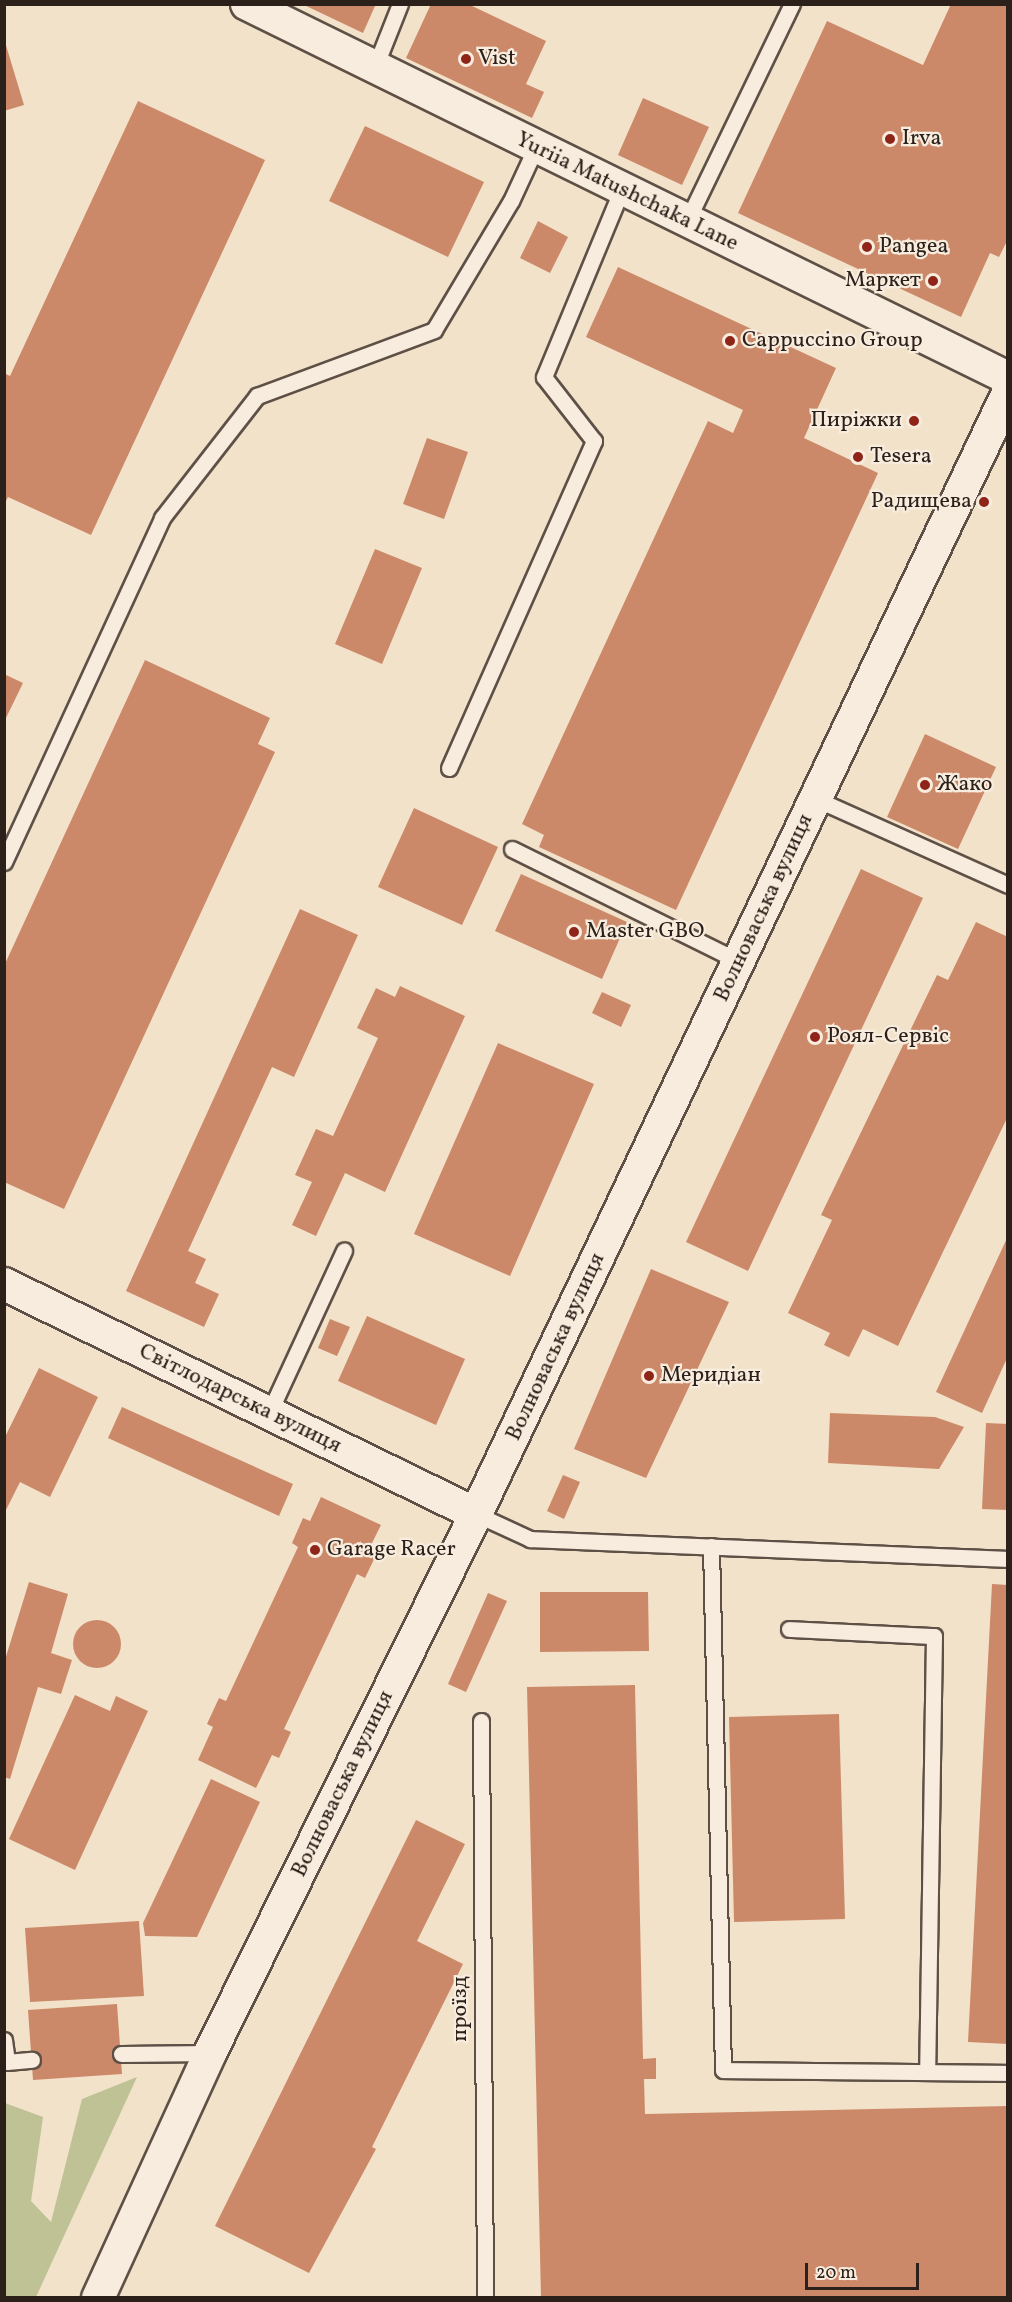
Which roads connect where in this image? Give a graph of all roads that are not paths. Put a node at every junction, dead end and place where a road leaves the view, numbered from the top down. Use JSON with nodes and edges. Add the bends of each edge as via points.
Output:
{"nodes":[{"id":1,"x":247,"y":4,"type":"edge"},
{"id":2,"x":400,"y":4,"type":"edge"},
{"id":3,"x":792,"y":4,"type":"edge"},
{"id":4,"x":375,"y":67,"type":"junction"},
{"id":5,"x":536,"y":147,"type":"junction"},
{"id":6,"x":622,"y":189,"type":"junction"},
{"id":7,"x":687,"y":221,"type":"junction"},
{"id":8,"x":1008,"y":378,"type":"edge"},
{"id":9,"x":1008,"y":393,"type":"edge"},
{"id":10,"x":449,"y":768,"type":"dead end"},
{"id":11,"x":816,"y":798,"type":"junction"},
{"id":12,"x":512,"y":849,"type":"dead end"},
{"id":13,"x":4,"y":862,"type":"edge"},
{"id":14,"x":1008,"y":885,"type":"edge"},
{"id":15,"x":739,"y":961,"type":"junction"},
{"id":16,"x":344,"y":1251,"type":"dead end"},
{"id":17,"x":4,"y":1284,"type":"edge"},
{"id":18,"x":269,"y":1413,"type":"junction"},
{"id":19,"x":476,"y":1514,"type":"junction"},
{"id":20,"x":711,"y":1546,"type":"junction"},
{"id":21,"x":1008,"y":1559,"type":"edge"},
{"id":22,"x":789,"y":1629,"type":"dead end"},
{"id":23,"x":481,"y":1721,"type":"dead end"},
{"id":24,"x":4,"y":2040,"type":"edge"},
{"id":25,"x":210,"y":2053,"type":"junction"},
{"id":26,"x":121,"y":2054,"type":"dead end"},
{"id":27,"x":32,"y":2060,"type":"dead end"},
{"id":28,"x":6,"y":2062,"type":"edge"},
{"id":29,"x":927,"y":2072,"type":"junction"},
{"id":30,"x":1008,"y":2073,"type":"edge"},
{"id":31,"x":98,"y":2298,"type":"edge"},
{"id":32,"x":485,"y":2298,"type":"edge"}],
"edges":[{"from":1,"to":4,"type":"street","name":"Yuriia Matushchaka Lane"},
{"from":2,"to":4,"type":"lane"},
{"from":3,"to":7,"type":"lane"},
{"from":4,"to":5,"type":"street","name":"Yuriia Matushchaka Lane"},
{"from":5,"to":6,"type":"street","name":"Yuriia Matushchaka Lane"},
{"from":5,"to":13,"type":"lane","via":[[511,201],[434,330],[257,396],[162,518]]},
{"from":6,"to":7,"type":"street","name":"Yuriia Matushchaka Lane"},
{"from":6,"to":10,"type":"lane","via":[[544,377],[594,441]]},
{"from":7,"to":8,"type":"street","name":"Yuriia Matushchaka Lane"},
{"from":9,"to":11,"type":"street","name":"Волноваська вулиця"},
{"from":11,"to":14,"type":"lane"},
{"from":11,"to":15,"type":"street","name":"Волноваська вулиця"},
{"from":12,"to":15,"type":"lane"},
{"from":15,"to":19,"type":"street","name":"Волноваська вулиця"},
{"from":16,"to":18,"type":"lane"},
{"from":17,"to":18,"type":"street","name":"Світлодарська вулиця"},
{"from":18,"to":19,"type":"street","name":"Світлодарська вулиця"},
{"from":19,"to":20,"type":"lane","via":[[531,1539]]},
{"from":19,"to":25,"type":"street","name":"Волноваська вулиця"},
{"from":20,"to":21,"type":"lane"},
{"from":20,"to":29,"type":"lane","via":[[723,2070]]},
{"from":22,"to":29,"type":"lane","via":[[934,1636]]},
{"from":23,"to":32,"type":"lane","name":"проїзд"},
{"from":24,"to":28,"type":"lane"},
{"from":25,"to":26,"type":"lane"},
{"from":25,"to":31,"type":"street","name":"Волноваська вулиця"},
{"from":27,"to":28,"type":"lane"},
{"from":29,"to":30,"type":"lane"}]}
